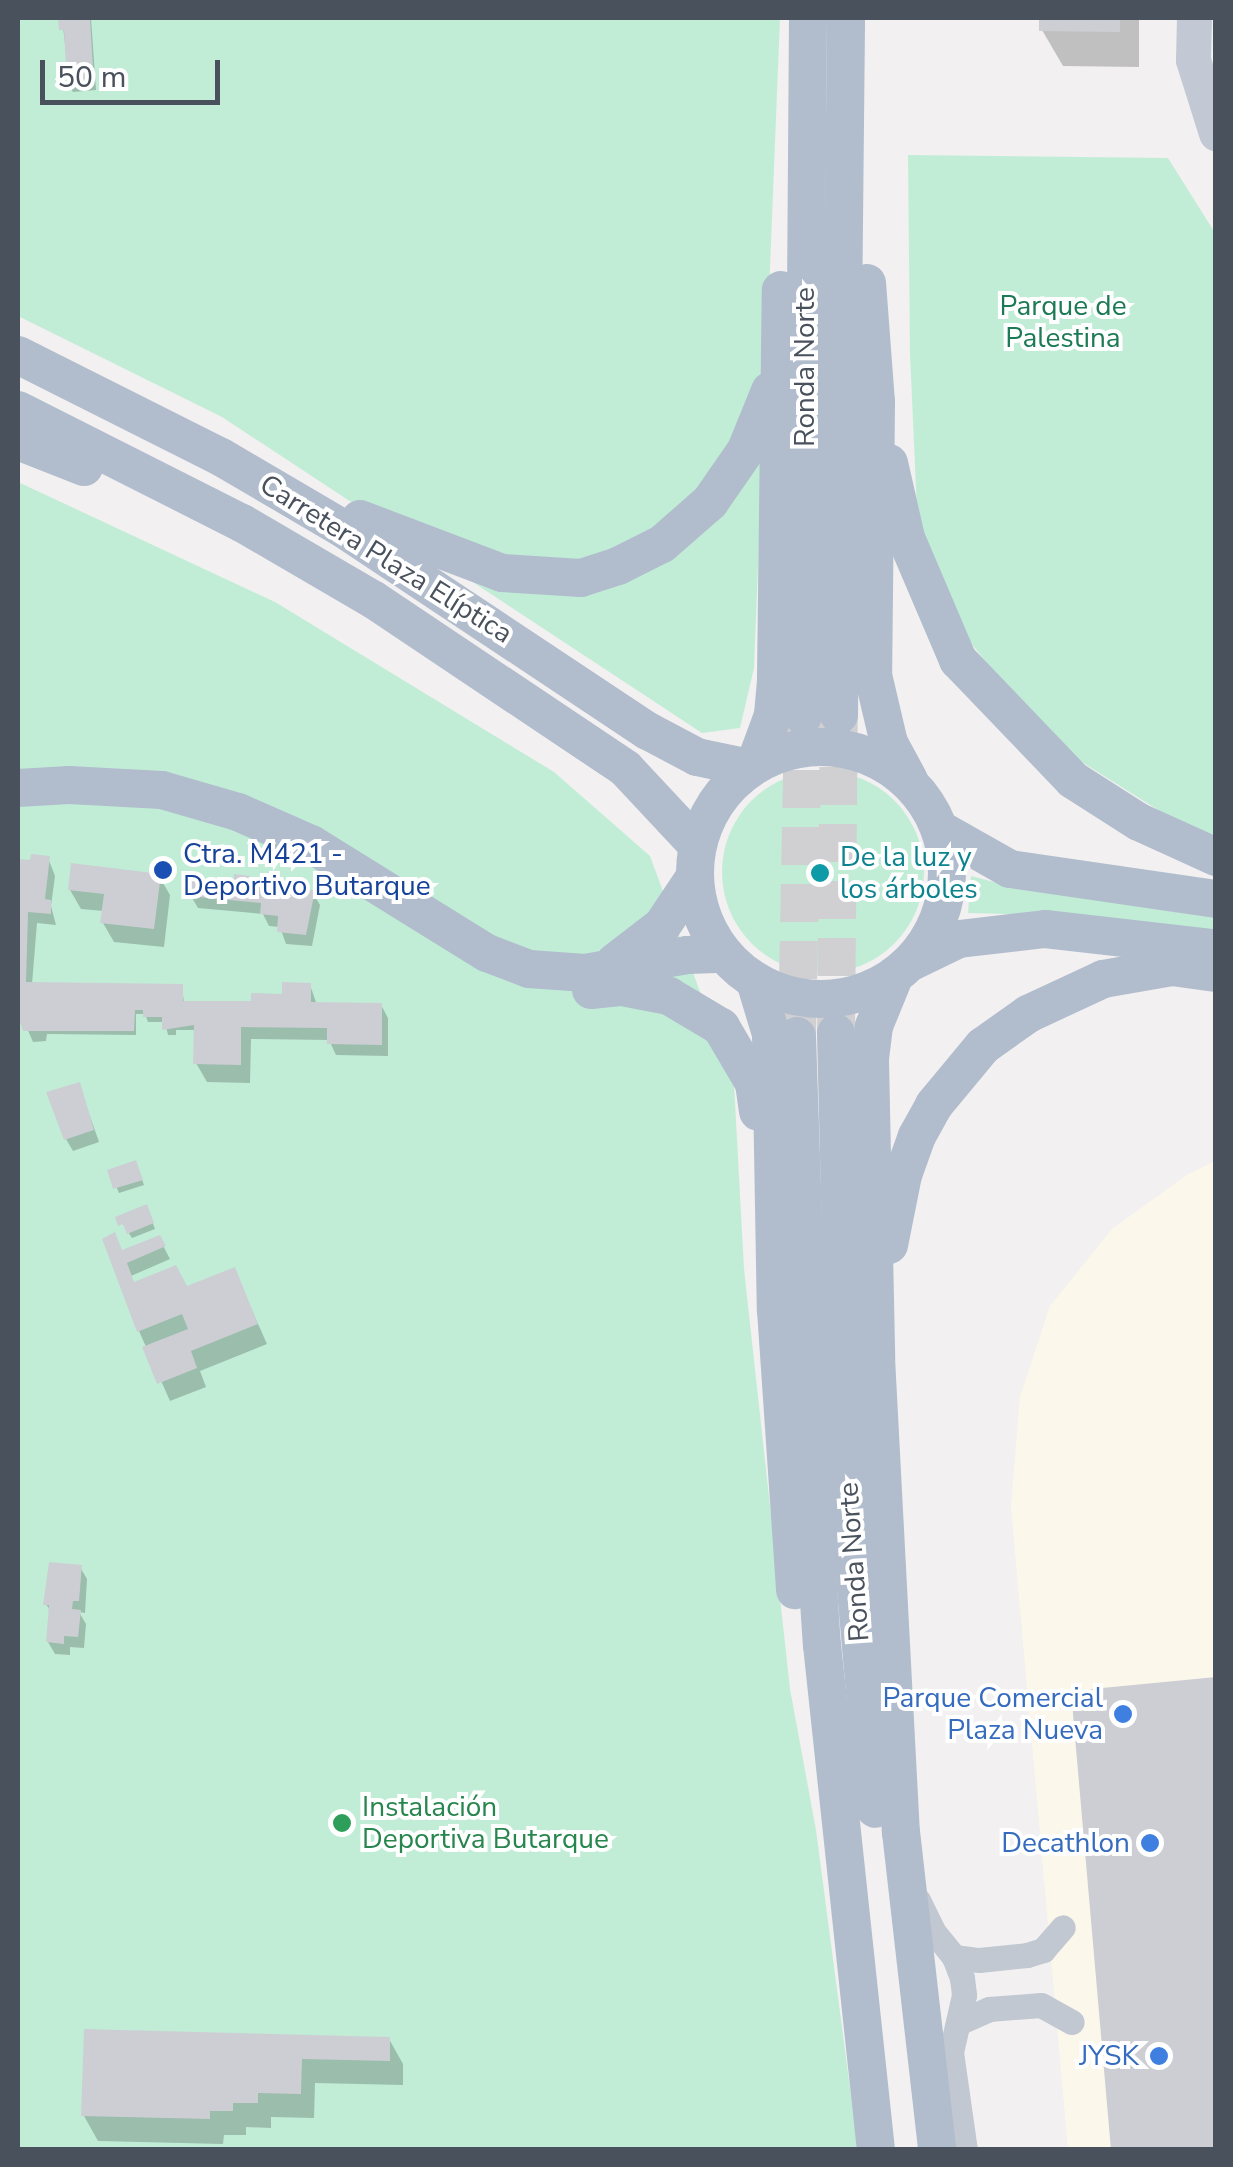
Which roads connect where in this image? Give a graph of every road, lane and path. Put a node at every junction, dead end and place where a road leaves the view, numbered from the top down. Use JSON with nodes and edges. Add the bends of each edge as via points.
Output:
{"nodes":[{"id":1,"x":808,"y":18,"type":"edge"},
{"id":2,"x":846,"y":18,"type":"edge"},
{"id":3,"x":1194,"y":18,"type":"edge"},
{"id":4,"x":806,"y":79,"type":"junction"},
{"id":5,"x":1216,"y":133,"type":"edge"},
{"id":6,"x":847,"y":146,"type":"junction"},
{"id":7,"x":18,"y":355,"type":"edge"},
{"id":8,"x":778,"y":370,"type":"junction"},
{"id":9,"x":876,"y":402,"type":"junction"},
{"id":10,"x":18,"y":410,"type":"edge"},
{"id":11,"x":18,"y":442,"type":"edge"},
{"id":12,"x":221,"y":457,"type":"junction"},
{"id":13,"x":242,"y":523,"type":"junction"},
{"id":14,"x":752,"y":766,"type":"junction"},
{"id":15,"x":910,"y":782,"type":"junction"},
{"id":16,"x":18,"y":788,"type":"edge"},
{"id":17,"x":941,"y":830,"type":"junction"},
{"id":18,"x":1216,"y":856,"type":"edge"},
{"id":19,"x":696,"y":862,"type":"junction"},
{"id":20,"x":1216,"y":899,"type":"edge"},
{"id":21,"x":1216,"y":949,"type":"edge"},
{"id":22,"x":724,"y":954,"type":"junction"},
{"id":23,"x":622,"y":960,"type":"junction"},
{"id":24,"x":510,"y":963,"type":"junction"},
{"id":25,"x":902,"y":969,"type":"junction"},
{"id":26,"x":1216,"y":973,"type":"edge"},
{"id":27,"x":755,"y":980,"type":"junction"},
{"id":28,"x":836,"y":1033,"type":"tunnel mouth"},
{"id":29,"x":797,"y":1036,"type":"tunnel mouth"},
{"id":30,"x":776,"y":1310,"type":"junction"},
{"id":31,"x":882,"y":1502,"type":"junction"},
{"id":32,"x":832,"y":1770,"type":"junction"},
{"id":33,"x":900,"y":1832,"type":"junction"},
{"id":34,"x":1064,"y":1927,"type":"dead end"},
{"id":35,"x":954,"y":1957,"type":"junction"},
{"id":36,"x":960,"y":2022,"type":"junction"},
{"id":37,"x":1072,"y":2022,"type":"dead end"},
{"id":38,"x":876,"y":2150,"type":"edge"},
{"id":39,"x":914,"y":2150,"type":"edge"},
{"id":40,"x":937,"y":2150,"type":"edge"},
{"id":41,"x":965,"y":2150,"type":"edge"}],
"edges":[{"from":1,"to":4,"type":"main road","name":"Ronda Norte"},
{"from":2,"to":6,"type":"main road","name":"Ronda Norte"},
{"from":3,"to":5,"type":"street","via":[[1194,60]]},
{"from":4,"to":6,"type":"main road","name":"Ronda Norte","via":[[821,716]]},
{"from":4,"to":8,"type":"main road","via":[[786,200]]},
{"from":6,"to":9,"type":"main road","via":[[862,207]]},
{"from":7,"to":12,"type":"main road","name":"Carretera Plaza Elíptica"},
{"from":8,"to":12,"type":"main road","via":[[746,450],[710,502],[662,544],[581,578],[515,575],[462,562]]},
{"from":8,"to":14,"type":"main road","via":[[776,678],[772,715]]},
{"from":9,"to":15,"type":"main road","via":[[872,675],[889,743]]},
{"from":9,"to":18,"type":"main road","via":[[906,538],[958,660],[1072,780],[1140,822]]},
{"from":10,"to":13,"type":"main road","name":"Carretera Plaza Elíptica"},
{"from":11,"to":13,"type":"main road"},
{"from":12,"to":14,"type":"main road","name":"Carretera Plaza Elíptica","via":[[342,528],[648,731],[697,757]]},
{"from":13,"to":19,"type":"main road","name":"Carretera Plaza Elíptica","via":[[374,600],[626,768]]},
{"from":14,"to":15,"type":"main road","via":[[825,746],[874,759]]},
{"from":14,"to":19,"type":"main road","via":[[708,815]]},
{"from":15,"to":17,"type":"main road"},
{"from":16,"to":24,"type":"main road","via":[[162,790],[238,812],[310,844]]},
{"from":17,"to":20,"type":"main road","via":[[1010,869]]},
{"from":17,"to":25,"type":"main road","via":[[948,858],[944,900],[928,940]]},
{"from":19,"to":22,"type":"main road","via":[[710,934]]},
{"from":19,"to":23,"type":"main road","via":[[662,926]]},
{"from":21,"to":25,"type":"main road","via":[[1045,929],[959,939]]},
{"from":22,"to":23,"type":"main road"},
{"from":22,"to":27,"type":"main road"},
{"from":23,"to":24,"type":"main road","via":[[546,972]]},
{"from":24,"to":30,"type":"main road","via":[[550,986],[622,987],[669,996],[721,1026],[754,1083]]},
{"from":25,"to":27,"type":"main road","via":[[861,993],[825,999],[788,995]]},
{"from":25,"to":31,"type":"main road","via":[[874,1026],[870,1061]]},
{"from":26,"to":31,"type":"main road","via":[[1172,967],[1104,978],[1061,995],[983,1046],[934,1106],[902,1175],[890,1230],[890,1461]]},
{"from":27,"to":30,"type":"main road","name":"Ronda Norte","via":[[771,1034]]},
{"from":28,"to":39,"type":"main road","name":"Ronda Norte","via":[[850,1526]]},
{"from":29,"to":32,"type":"main road","name":"Ronda Norte","via":[[812,1496]]},
{"from":30,"to":32,"type":"main road","name":"Ronda Norte","via":[[788,1539],[812,1725]]},
{"from":31,"to":33,"type":"main road"},
{"from":32,"to":38,"type":"main road","name":"Ronda Norte"},
{"from":33,"to":35,"type":"street","via":[[920,1908]]},
{"from":33,"to":40,"type":"main road"},
{"from":34,"to":35,"type":"street","via":[[1043,1950],[1028,1955]]},
{"from":35,"to":36,"type":"street","via":[[964,1995]]},
{"from":36,"to":37,"type":"street","via":[[988,2010],[1041,2005]]},
{"from":36,"to":41,"type":"street","via":[[951,2052]]}]}
